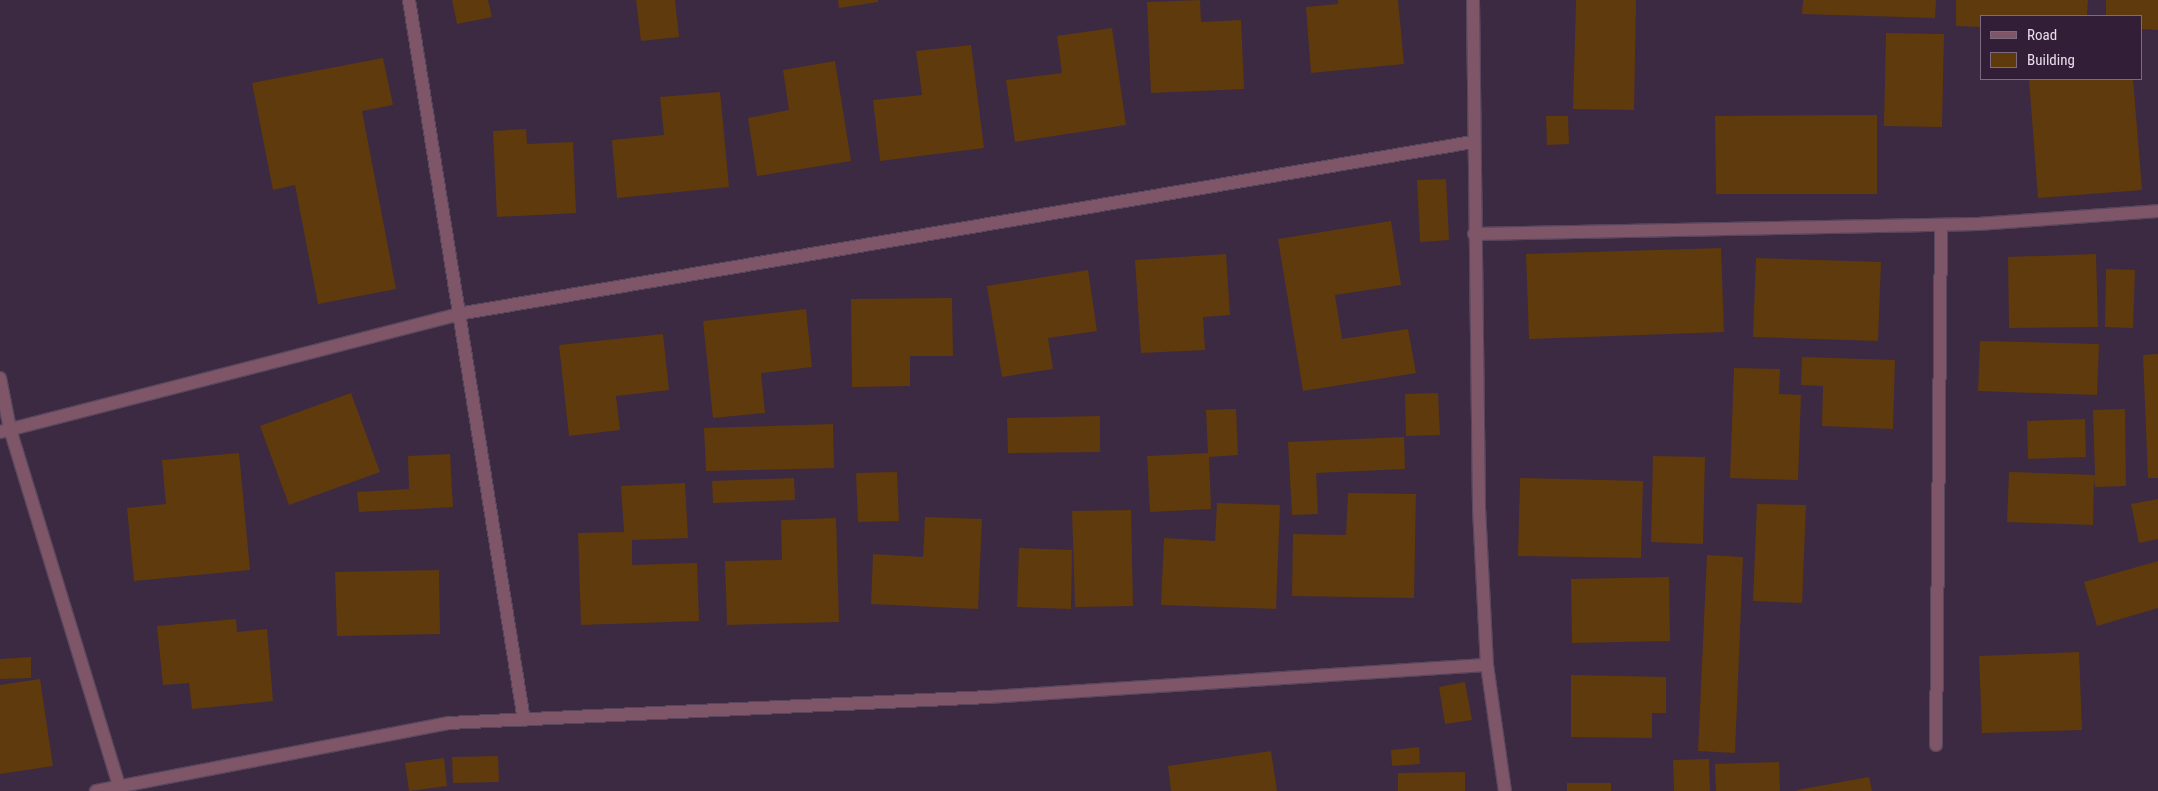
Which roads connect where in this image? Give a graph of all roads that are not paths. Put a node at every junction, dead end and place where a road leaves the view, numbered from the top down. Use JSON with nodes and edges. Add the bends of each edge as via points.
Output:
{"nodes":[{"id":1,"x":409,"y":0,"type":"edge"},
{"id":2,"x":1473,"y":0,"type":"edge"},
{"id":3,"x":1473,"y":142,"type":"junction"},
{"id":4,"x":2158,"y":211,"type":"edge"},
{"id":5,"x":1941,"y":225,"type":"junction"},
{"id":6,"x":1474,"y":234,"type":"junction"},
{"id":7,"x":458,"y":314,"type":"junction"},
{"id":8,"x":0,"y":378,"type":"edge"},
{"id":9,"x":5,"y":430,"type":"edge"},
{"id":10,"x":1487,"y":665,"type":"junction"},
{"id":11,"x":524,"y":720,"type":"junction"},
{"id":12,"x":1936,"y":745,"type":"dead end"},
{"id":13,"x":120,"y":789,"type":"edge"},
{"id":14,"x":96,"y":791,"type":"edge"},
{"id":15,"x":1505,"y":791,"type":"edge"}],
"edges":[{"from":1,"to":7,"type":"street"},
{"from":2,"to":3,"type":"street"},
{"from":3,"to":6,"type":"street"},
{"from":3,"to":7,"type":"street"},
{"from":4,"to":5,"type":"street"},
{"from":5,"to":6,"type":"street"},
{"from":5,"to":12,"type":"street"},
{"from":6,"to":10,"type":"street"},
{"from":7,"to":9,"type":"street"},
{"from":7,"to":11,"type":"street"},
{"from":8,"to":9,"type":"street"},
{"from":9,"to":13,"type":"street"},
{"from":10,"to":11,"type":"street","via":[[988,697]]},
{"from":10,"to":15,"type":"street"},
{"from":11,"to":13,"type":"street","via":[[449,723]]},
{"from":13,"to":14,"type":"street"}]}
